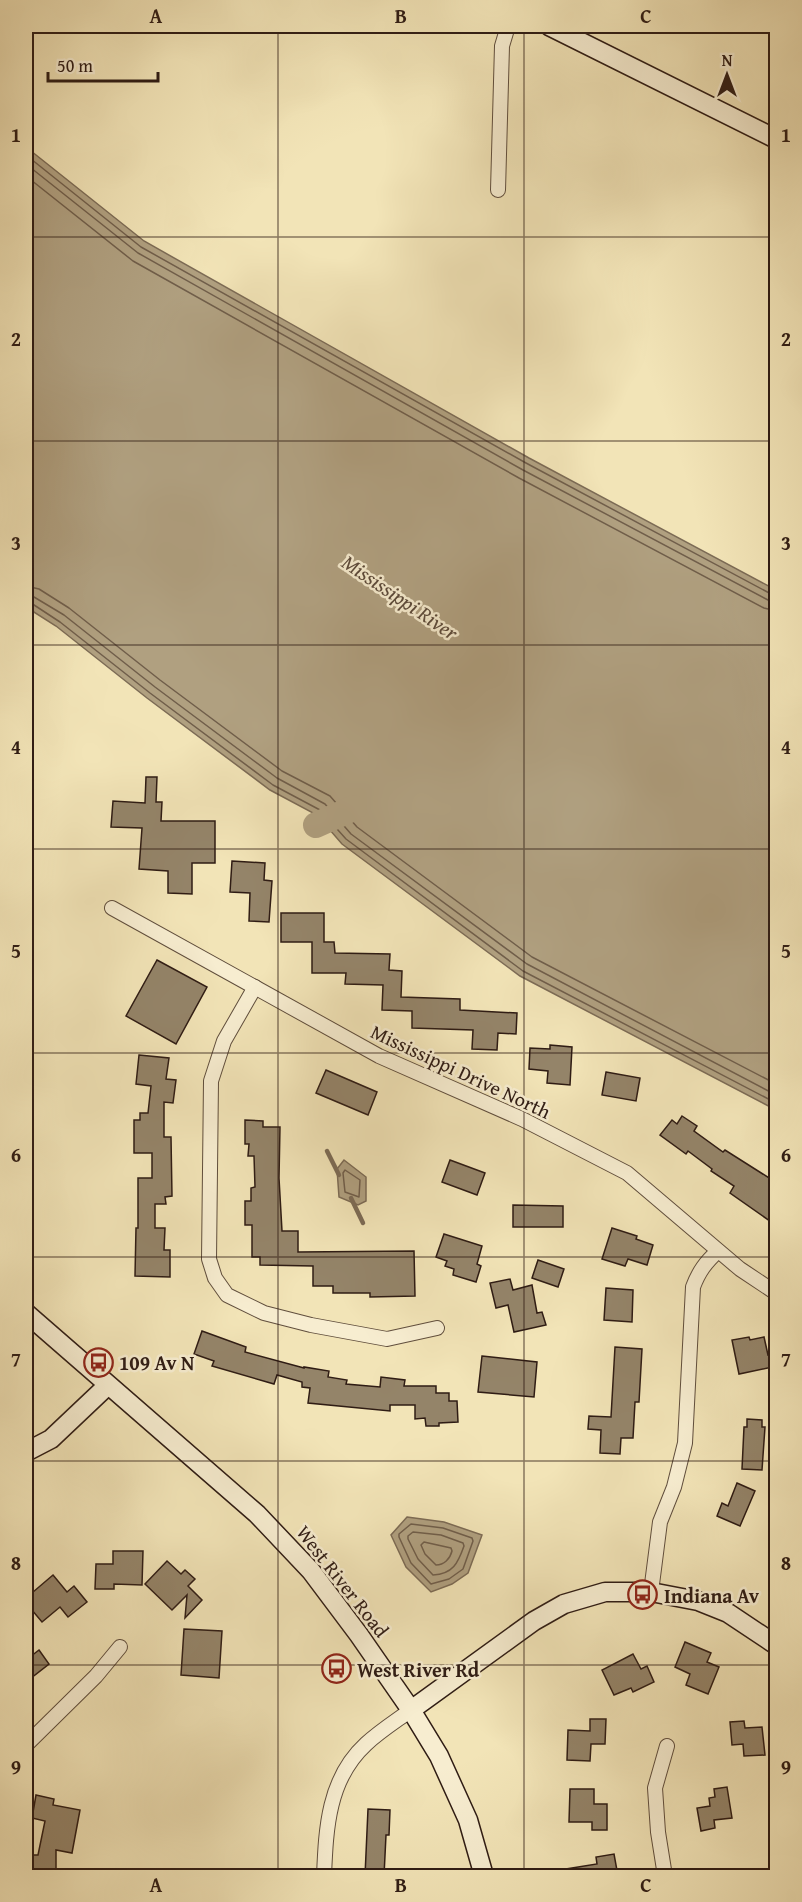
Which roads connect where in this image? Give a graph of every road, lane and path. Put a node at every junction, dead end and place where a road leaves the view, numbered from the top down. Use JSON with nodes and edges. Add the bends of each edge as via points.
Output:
{"nodes":[{"id":1,"x":508,"y":26,"type":"edge"},
{"id":2,"x":549,"y":26,"type":"edge"},
{"id":3,"x":777,"y":139,"type":"edge"},
{"id":4,"x":498,"y":190,"type":"dead end"},
{"id":5,"x":112,"y":908,"type":"dead end"},
{"id":6,"x":255,"y":987,"type":"junction"},
{"id":7,"x":718,"y":1251,"type":"junction"},
{"id":8,"x":777,"y":1293,"type":"edge"},
{"id":9,"x":26,"y":1312,"type":"edge"},
{"id":10,"x":437,"y":1328,"type":"dead end"},
{"id":11,"x":107,"y":1386,"type":"junction"},
{"id":12,"x":26,"y":1452,"type":"edge"},
{"id":13,"x":651,"y":1592,"type":"junction"},
{"id":14,"x":777,"y":1645,"type":"edge"},
{"id":15,"x":120,"y":1647,"type":"dead end"},
{"id":16,"x":411,"y":1710,"type":"junction"},
{"id":17,"x":26,"y":1745,"type":"edge"},
{"id":18,"x":667,"y":1746,"type":"dead end"},
{"id":19,"x":324,"y":1876,"type":"edge"},
{"id":20,"x":484,"y":1876,"type":"edge"},
{"id":21,"x":665,"y":1876,"type":"edge"}],
"edges":[{"from":1,"to":4,"type":"street","via":[[502,46]]},
{"from":2,"to":3,"type":"street"},
{"from":5,"to":6,"type":"street","name":"Mississippi Drive North"},
{"from":6,"to":7,"type":"street","name":"Mississippi Drive North","via":[[379,1056],[522,1119],[627,1173]]},
{"from":6,"to":10,"type":"street","via":[[224,1041],[211,1081],[209,1259],[215,1278],[227,1295],[264,1312],[311,1325],[387,1339]]},
{"from":7,"to":8,"type":"street","name":"Mississippi Drive North"},
{"from":7,"to":13,"type":"street","via":[[704,1264],[693,1287],[685,1443],[660,1522]]},
{"from":9,"to":11,"type":"street","name":"West River Road"},
{"from":11,"to":12,"type":"street","via":[[51,1439]]},
{"from":11,"to":16,"type":"street","name":"West River Road","via":[[257,1514],[312,1571]]},
{"from":13,"to":14,"type":"street","via":[[712,1606]]},
{"from":13,"to":16,"type":"street","via":[[605,1592],[564,1604],[534,1621]]},
{"from":15,"to":17,"type":"street"},
{"from":16,"to":19,"type":"street","via":[[365,1744],[341,1776],[330,1805]]},
{"from":16,"to":20,"type":"street","name":"West River Road","via":[[449,1775],[468,1820]]},
{"from":18,"to":21,"type":"street","via":[[655,1788]]}]}
